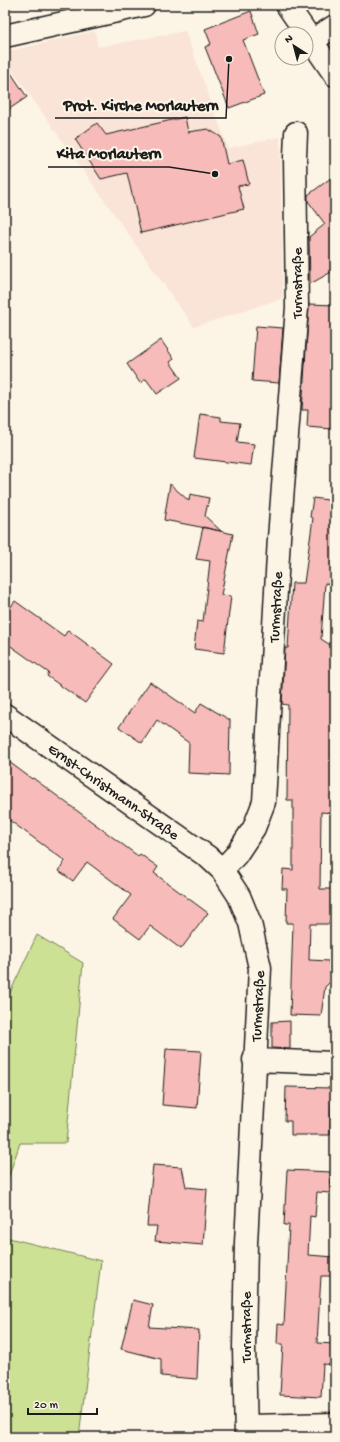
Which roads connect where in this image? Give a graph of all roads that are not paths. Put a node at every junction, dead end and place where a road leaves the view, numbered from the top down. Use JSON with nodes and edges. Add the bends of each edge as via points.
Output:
{"nodes":[{"id":1,"x":144,"y":5,"type":"edge"},
{"id":2,"x":287,"y":5,"type":"edge"},
{"id":3,"x":302,"y":26,"type":"edge"},
{"id":4,"x":335,"y":26,"type":"edge"},
{"id":5,"x":5,"y":36,"type":"edge"},
{"id":6,"x":314,"y":40,"type":"edge"},
{"id":7,"x":314,"y":44,"type":"edge"},
{"id":8,"x":335,"y":75,"type":"edge"},
{"id":9,"x":296,"y":133,"type":"dead end"},
{"id":10,"x":5,"y":714,"type":"edge"},
{"id":11,"x":222,"y":870,"type":"junction"},
{"id":12,"x":254,"y":1060,"type":"junction"},
{"id":13,"x":335,"y":1063,"type":"edge"},
{"id":14,"x":335,"y":1424,"type":"edge"},
{"id":15,"x":246,"y":1431,"type":"edge"}],
"edges":[{"from":1,"to":5,"type":"street"},
{"from":2,"to":3,"type":"street"},
{"from":4,"to":6,"type":"street"},
{"from":7,"to":8,"type":"street"},
{"from":9,"to":11,"type":"street","name":"Turmstraße","via":[[294,157],[297,307],[279,538],[264,802],[254,828],[236,855]]},
{"from":10,"to":11,"type":"street","name":"Ernst-Christmann-Straße","via":[[208,857]]},
{"from":11,"to":12,"type":"street","name":"Turmstraße","via":[[239,896],[250,923],[260,968]]},
{"from":12,"to":13,"type":"street","name":"Turmstraße"},
{"from":12,"to":15,"type":"street","name":"Turmstraße","via":[[246,1243]]},
{"from":14,"to":15,"type":"street","name":"Turmstraße"}]}
